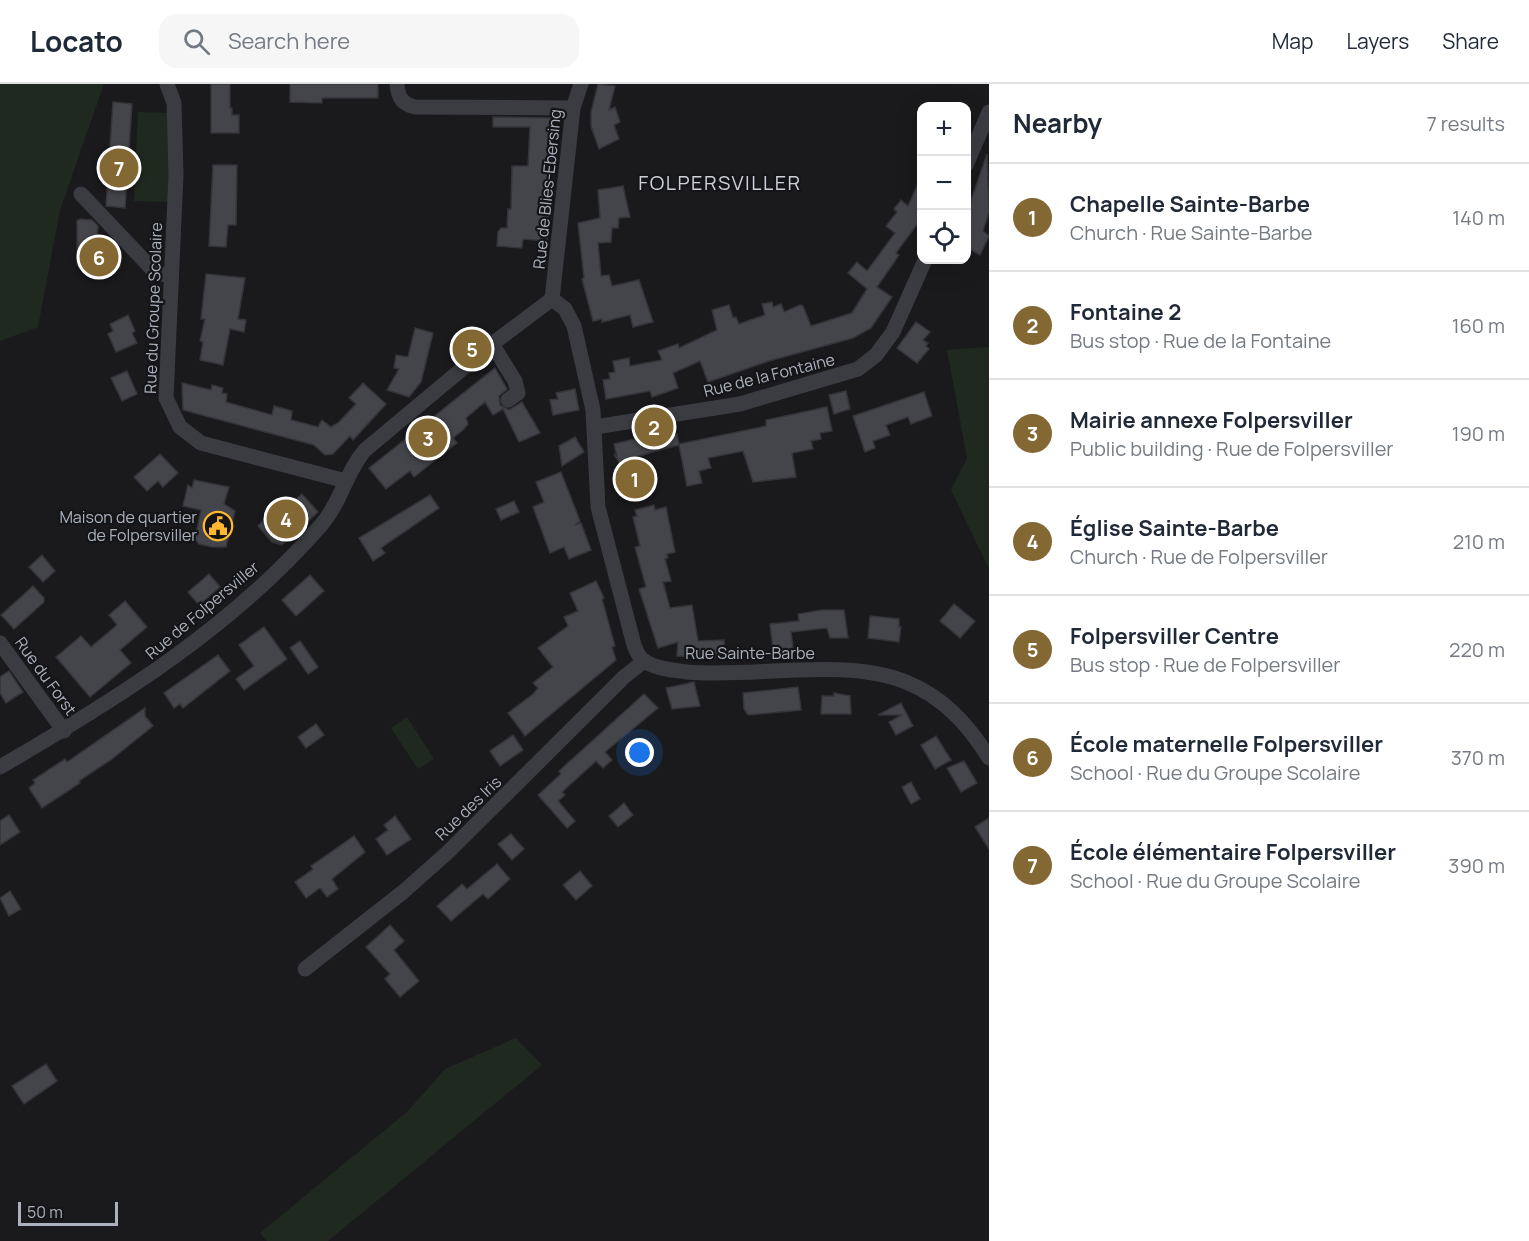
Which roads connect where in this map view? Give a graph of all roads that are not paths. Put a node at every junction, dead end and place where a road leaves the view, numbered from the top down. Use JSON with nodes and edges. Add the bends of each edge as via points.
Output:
{"nodes":[{"id":1,"x":167,"y":84,"type":"edge"},
{"id":2,"x":397,"y":84,"type":"edge"},
{"id":3,"x":581,"y":84,"type":"edge"},
{"id":4,"x":573,"y":108,"type":"junction"},
{"id":5,"x":989,"y":112,"type":"edge"},
{"id":6,"x":970,"y":156,"type":"edge"},
{"id":7,"x":81,"y":194,"type":"dead end"},
{"id":8,"x":923,"y":264,"type":"edge"},
{"id":9,"x":171,"y":276,"type":"junction"},
{"id":10,"x":552,"y":299,"type":"junction"},
{"id":11,"x":492,"y":344,"type":"junction"},
{"id":12,"x":508,"y":400,"type":"dead end"},
{"id":13,"x":595,"y":427,"type":"junction"},
{"id":14,"x":346,"y":481,"type":"junction"},
{"id":15,"x":0,"y":643,"type":"edge"},
{"id":16,"x":644,"y":661,"type":"junction"},
{"id":17,"x":64,"y":731,"type":"junction"},
{"id":18,"x":989,"y":758,"type":"edge"},
{"id":19,"x":0,"y":767,"type":"edge"},
{"id":20,"x":304,"y":969,"type":"dead end"}],
"edges":[{"from":1,"to":9,"type":"street","name":"Rue du Groupe Scolaire","via":[[174,104],[176,175]]},
{"from":2,"to":4,"type":"street","via":[[405,105],[415,107]]},
{"from":3,"to":4,"type":"street","name":"Rue de Blies-Ebersing"},
{"from":4,"to":10,"type":"street","name":"Rue de Blies-Ebersing"},
{"from":5,"to":6,"type":"street"},
{"from":7,"to":9,"type":"street","via":[[156,273]]},
{"from":8,"to":13,"type":"street","name":"Rue de la Fontaine","via":[[892,332],[876,355],[858,369],[741,404]]},
{"from":9,"to":14,"type":"street","name":"Rue du Groupe Scolaire","via":[[166,398],[180,427],[201,443]]},
{"from":10,"to":11,"type":"street","name":"Rue de Folpersviller"},
{"from":10,"to":13,"type":"street","via":[[565,309],[574,326]]},
{"from":11,"to":12,"type":"street","via":[[515,381],[518,393]]},
{"from":11,"to":14,"type":"street","name":"Rue de Folpersviller","via":[[365,450]]},
{"from":13,"to":16,"type":"street","via":[[598,507],[634,645]]},
{"from":14,"to":17,"type":"street","name":"Rue de Folpersviller","via":[[323,523],[259,587],[154,674]]},
{"from":15,"to":17,"type":"street","name":"Rue du Forst"},
{"from":16,"to":18,"type":"street","name":"Rue Sainte-Barbe","via":[[666,669],[713,674],[850,671],[896,679],[917,687],[956,714]]},
{"from":16,"to":20,"type":"street","name":"Rue des Iris","via":[[447,853]]},
{"from":17,"to":19,"type":"street","name":"Rue de Folpersviller"}]}
